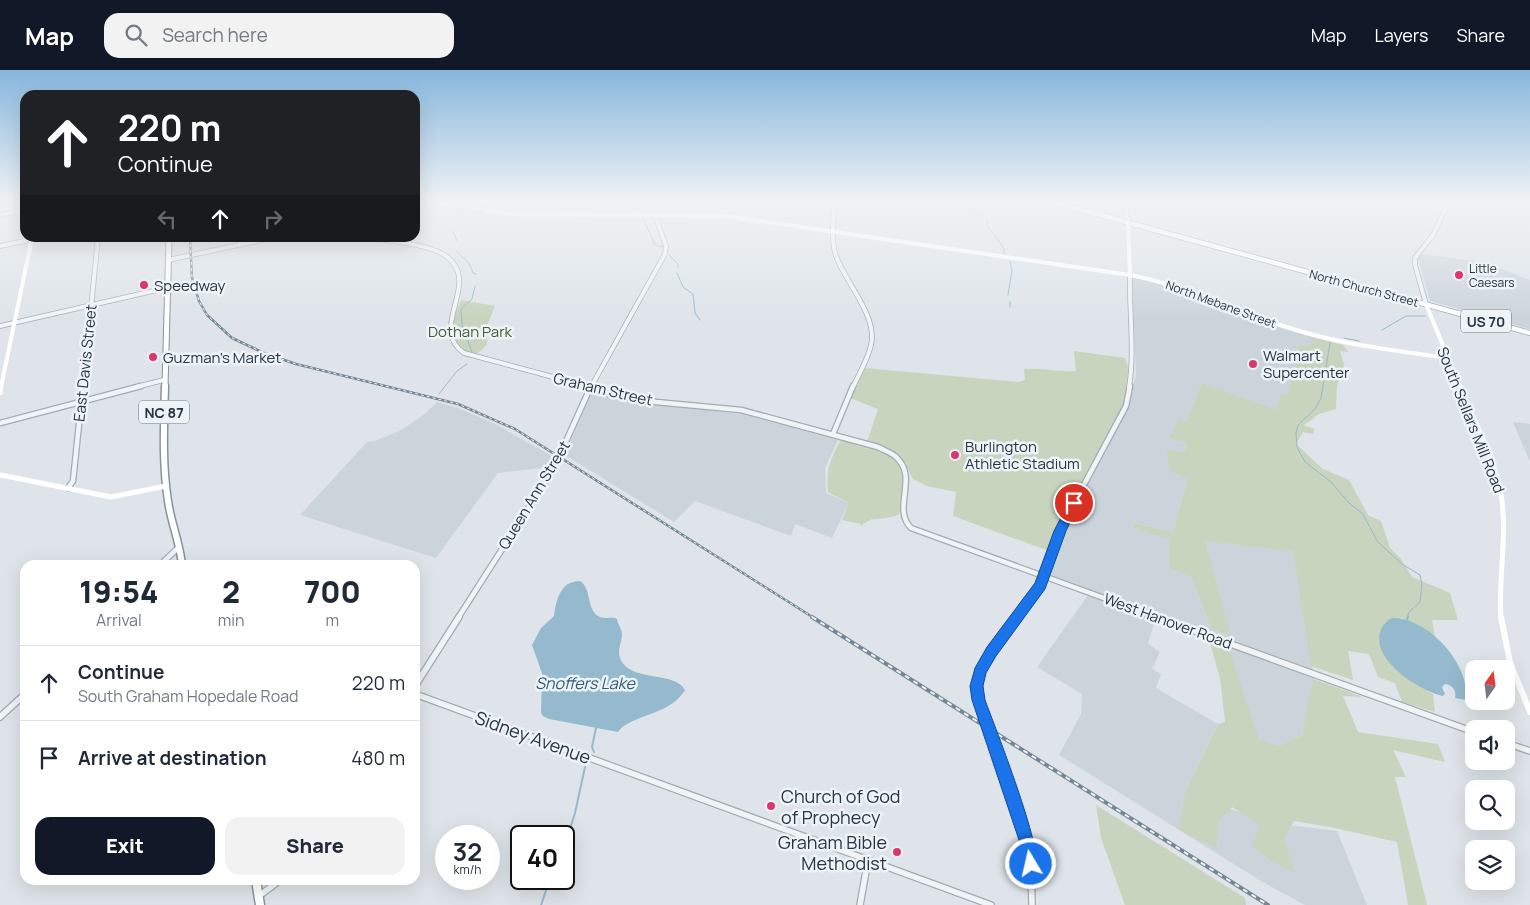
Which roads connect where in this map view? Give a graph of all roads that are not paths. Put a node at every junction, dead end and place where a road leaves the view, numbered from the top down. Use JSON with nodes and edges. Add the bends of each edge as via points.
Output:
{"nodes":[{"id":1,"x":20,"y":241,"type":"edge"},
{"id":2,"x":664,"y":241,"type":"edge"},
{"id":3,"x":835,"y":241,"type":"edge"},
{"id":4,"x":896,"y":241,"type":"edge"},
{"id":5,"x":1129,"y":241,"type":"edge"},
{"id":6,"x":1197,"y":241,"type":"edge"},
{"id":7,"x":1428,"y":241,"type":"edge"},
{"id":8,"x":31,"y":242,"type":"edge"},
{"id":9,"x":98,"y":242,"type":"edge"},
{"id":10,"x":168,"y":242,"type":"edge"},
{"id":11,"x":241,"y":242,"type":"edge"},
{"id":12,"x":252,"y":242,"type":"edge"},
{"id":13,"x":387,"y":242,"type":"edge"},
{"id":14,"x":238,"y":245,"type":"junction"},
{"id":15,"x":0,"y":246,"type":"edge"},
{"id":16,"x":168,"y":260,"type":"junction"},
{"id":17,"x":1130,"y":275,"type":"junction"},
{"id":18,"x":166,"y":288,"type":"junction"},
{"id":19,"x":1426,"y":304,"type":"junction"},
{"id":20,"x":91,"y":306,"type":"junction"},
{"id":21,"x":14,"y":323,"type":"junction"},
{"id":22,"x":0,"y":326,"type":"edge"},
{"id":23,"x":1530,"y":333,"type":"edge"},
{"id":24,"x":1447,"y":358,"type":"junction"},
{"id":25,"x":164,"y":380,"type":"junction"},
{"id":26,"x":590,"y":388,"type":"junction"},
{"id":27,"x":0,"y":393,"type":"edge"},
{"id":28,"x":81,"y":402,"type":"junction"},
{"id":29,"x":0,"y":423,"type":"edge"},
{"id":30,"x":833,"y":434,"type":"junction"},
{"id":31,"x":0,"y":475,"type":"edge"},
{"id":32,"x":908,"y":482,"type":"joint"},
{"id":33,"x":166,"y":486,"type":"junction"},
{"id":34,"x":68,"y":488,"type":"junction"},
{"id":35,"x":180,"y":546,"type":"junction"},
{"id":36,"x":165,"y":560,"type":"edge"},
{"id":37,"x":181,"y":560,"type":"edge"},
{"id":38,"x":1044,"y":577,"type":"junction"},
{"id":39,"x":420,"y":678,"type":"edge"},
{"id":40,"x":420,"y":696,"type":"edge"},
{"id":41,"x":20,"y":699,"type":"edge"},
{"id":42,"x":1530,"y":712,"type":"edge"},
{"id":43,"x":0,"y":718,"type":"edge"},
{"id":44,"x":1465,"y":729,"type":"edge"},
{"id":45,"x":1515,"y":746,"type":"edge"},
{"id":46,"x":1530,"y":751,"type":"edge"},
{"id":47,"x":868,"y":860,"type":"junction"},
{"id":48,"x":257,"y":885,"type":"edge"},
{"id":49,"x":275,"y":885,"type":"edge"},
{"id":50,"x":260,"y":901,"type":"edge"},
{"id":51,"x":860,"y":905,"type":"edge"},
{"id":52,"x":991,"y":905,"type":"edge"},
{"id":53,"x":1033,"y":905,"type":"edge"}],
"edges":[{"from":1,"to":15,"type":"street"},
{"from":2,"to":26,"type":"street","name":"Queen Ann Street","via":[[665,254]]},
{"from":3,"to":30,"type":"street","via":[[836,256],[873,336]]},
{"from":4,"to":17,"type":"main road","name":"North Mebane Street"},
{"from":5,"to":17,"type":"main road"},
{"from":6,"to":19,"type":"main road","name":"North Church Street","number":"US 70"},
{"from":7,"to":19,"type":"street","via":[[1415,258]]},
{"from":8,"to":21,"type":"main road"},
{"from":9,"to":20,"type":"street","name":"East Davis Street"},
{"from":10,"to":16,"type":"highway","number":"NC 87"},
{"from":11,"to":14,"type":"street"},
{"from":12,"to":14,"type":"street"},
{"from":13,"to":26,"type":"street","name":"Graham Street","via":[[436,252],[451,260],[460,283],[450,334],[461,351]]},
{"from":14,"to":16,"type":"street"},
{"from":16,"to":18,"type":"highway","number":"NC 87"},
{"from":17,"to":24,"type":"main road","name":"North Mebane Street","via":[[1188,290],[1317,336]]},
{"from":17,"to":38,"type":"street","via":[[1132,365],[1128,400],[1064,522]]},
{"from":18,"to":20,"type":"street"},
{"from":18,"to":25,"type":"highway","number":"NC 87"},
{"from":19,"to":23,"type":"main road","name":"North Church Street","number":"US 70"},
{"from":19,"to":24,"type":"main road","name":"South Sellars Mill Road"},
{"from":20,"to":21,"type":"street"},
{"from":20,"to":28,"type":"street","name":"East Davis Street"},
{"from":21,"to":22,"type":"street"},
{"from":21,"to":27,"type":"main road"},
{"from":24,"to":42,"type":"main road","name":"South Sellars Mill Road","via":[[1498,479],[1505,516],[1501,621],[1511,662]]},
{"from":25,"to":28,"type":"street"},
{"from":25,"to":33,"type":"highway","number":"NC 87"},
{"from":26,"to":30,"type":"street","name":"Graham Street","via":[[642,400],[749,412]]},
{"from":26,"to":39,"type":"street","name":"Queen Ann Street","via":[[554,468]]},
{"from":28,"to":29,"type":"street"},
{"from":28,"to":34,"type":"street","name":"East Davis Street","via":[[72,481]]},
{"from":30,"to":32,"type":"street","name":"Graham Street","via":[[888,451],[902,462]]},
{"from":31,"to":34,"type":"main road"},
{"from":32,"to":38,"type":"street","name":"West Hanover Road","via":[[902,514],[906,525]]},
{"from":33,"to":34,"type":"main road","via":[[117,497]]},
{"from":33,"to":35,"type":"highway","number":"NC 87"},
{"from":35,"to":36,"type":"street"},
{"from":35,"to":37,"type":"highway","number":"NC 87"},
{"from":38,"to":44,"type":"street","name":"West Hanover Road"},
{"from":38,"to":53,"type":"street","via":[[980,672],[976,690],[1027,840]]},
{"from":40,"to":47,"type":"street","name":"Sidney Avenue"},
{"from":41,"to":43,"type":"street"},
{"from":45,"to":46,"type":"street"},
{"from":47,"to":51,"type":"street"},
{"from":47,"to":52,"type":"street","name":"Sidney Avenue"},
{"from":48,"to":50,"type":"highway"},
{"from":49,"to":50,"type":"street"}]}
